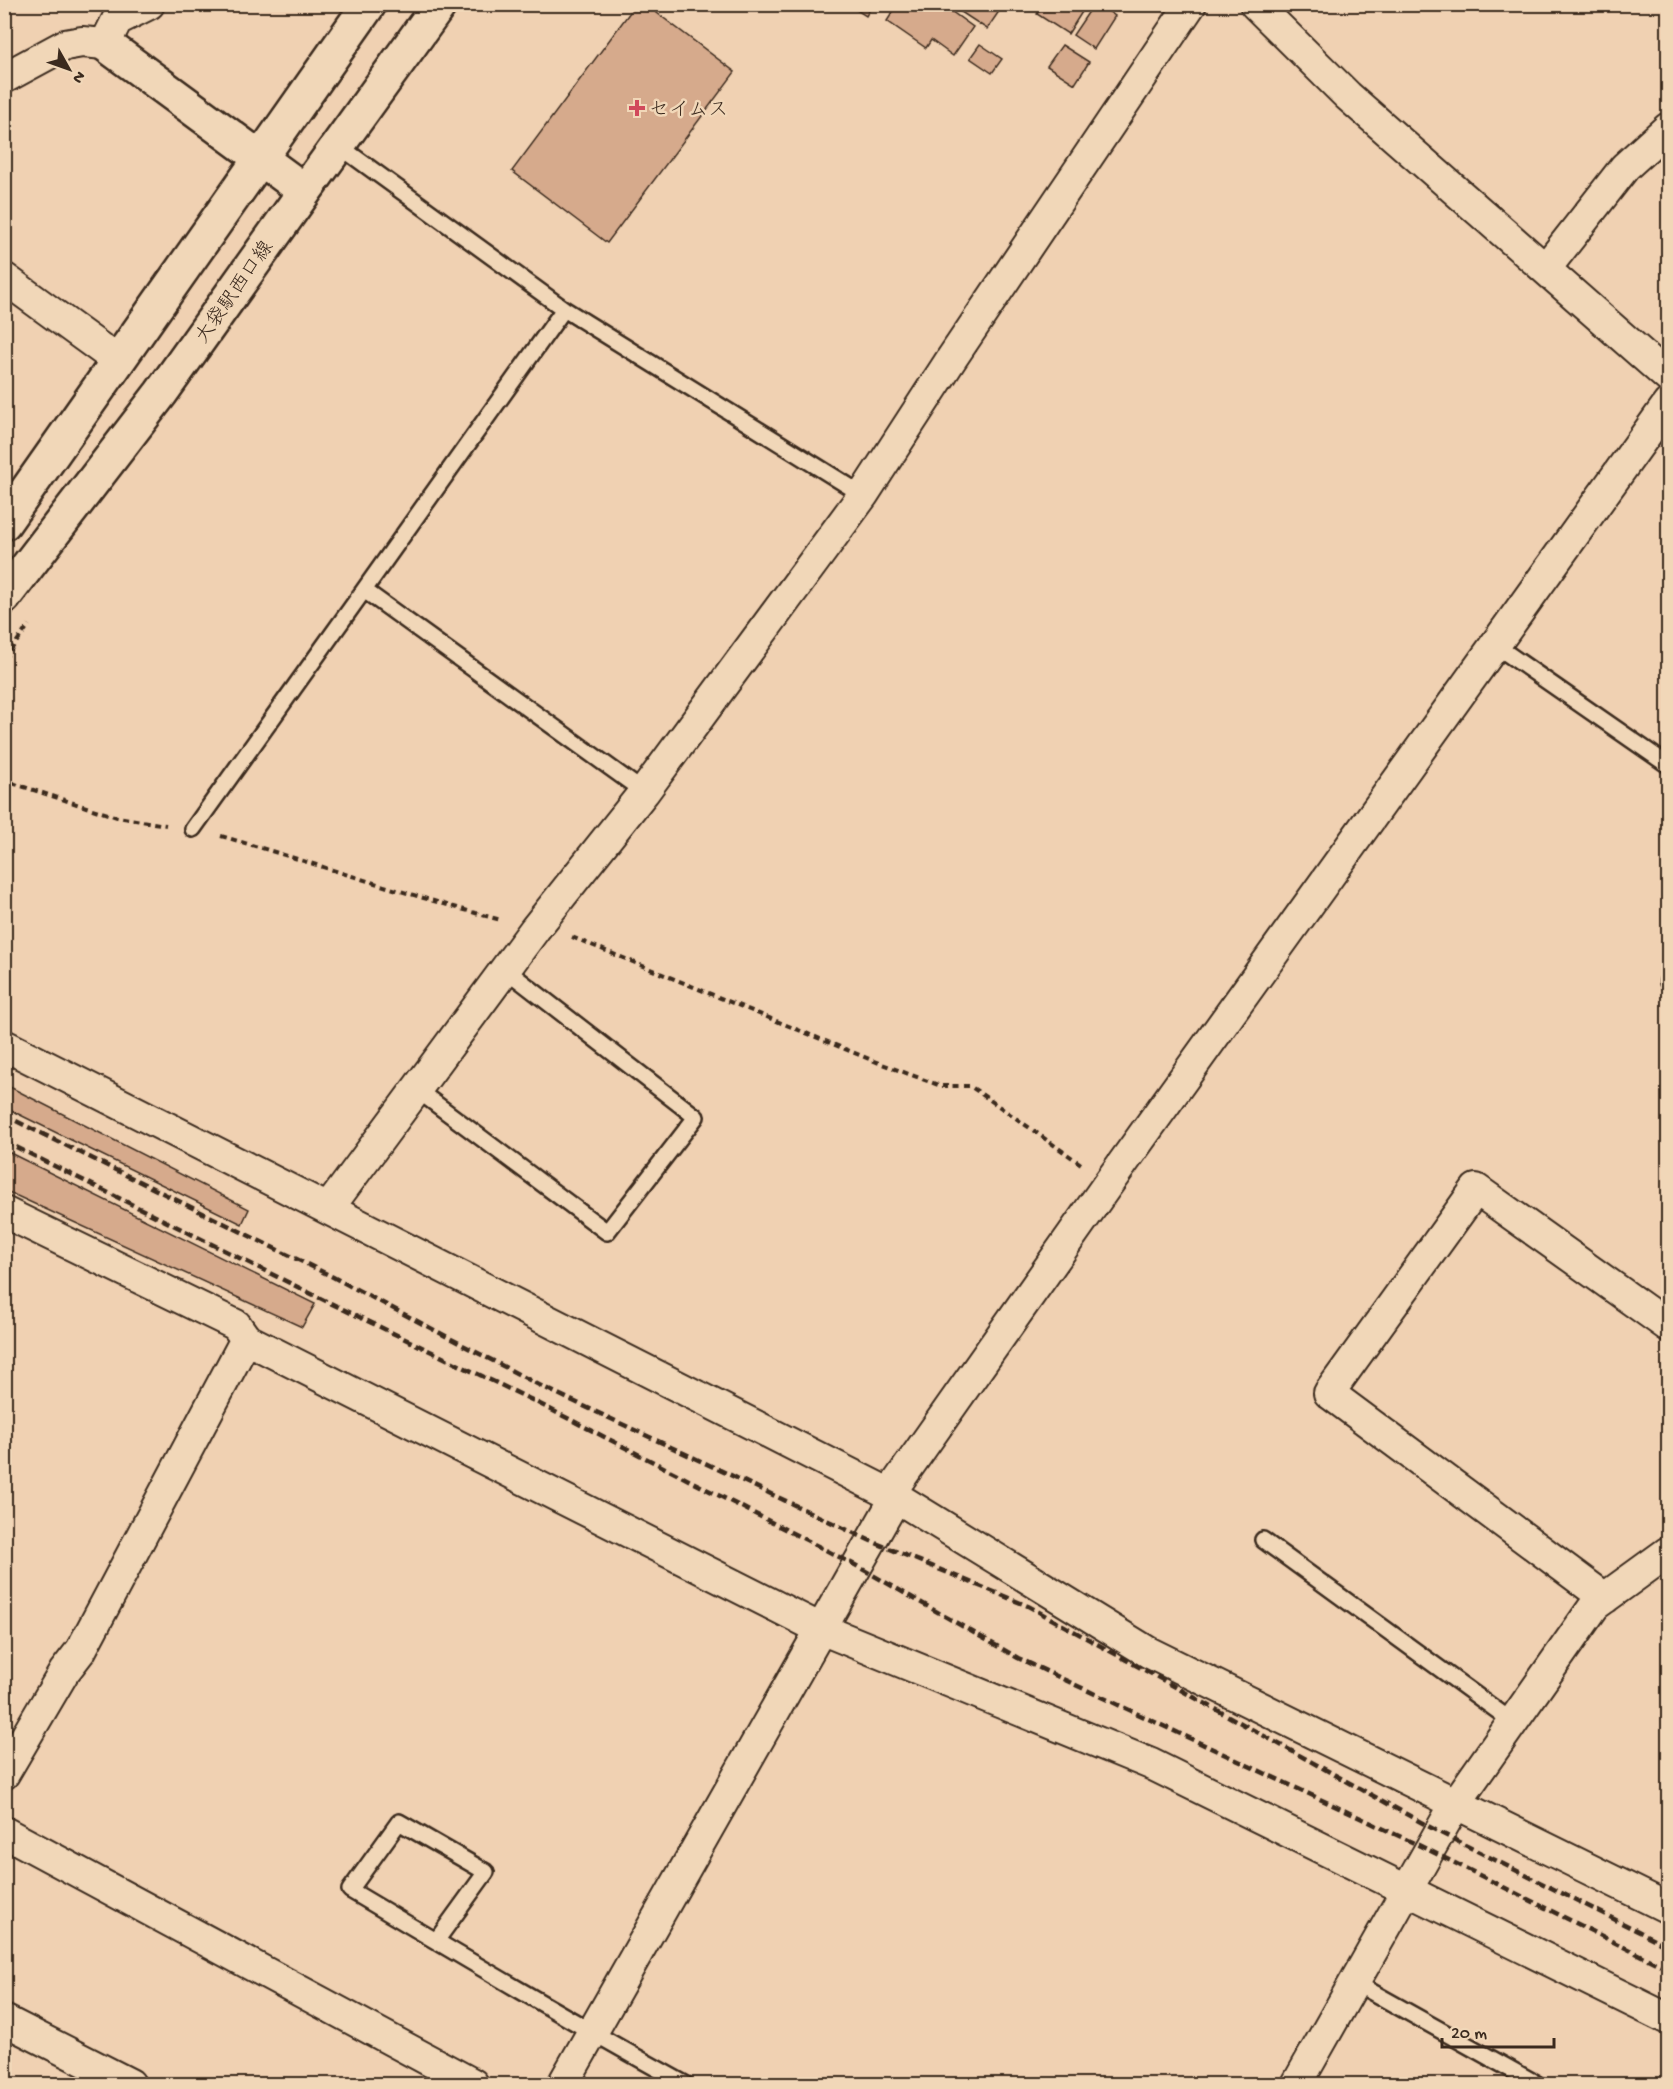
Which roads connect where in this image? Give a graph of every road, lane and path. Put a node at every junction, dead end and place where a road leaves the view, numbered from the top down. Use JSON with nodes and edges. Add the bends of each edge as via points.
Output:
{"nodes":[{"id":1,"x":148,"y":4,"type":"edge"},
{"id":2,"x":369,"y":4,"type":"edge"},
{"id":3,"x":440,"y":4,"type":"edge"},
{"id":4,"x":1191,"y":4,"type":"edge"},
{"id":5,"x":1255,"y":4,"type":"edge"},
{"id":6,"x":105,"y":44,"type":"junction"},
{"id":7,"x":4,"y":78,"type":"edge"},
{"id":8,"x":1668,"y":128,"type":"edge"},
{"id":9,"x":338,"y":145,"type":"junction"},
{"id":10,"x":261,"y":158,"type":"junction"},
{"id":11,"x":304,"y":190,"type":"junction"},
{"id":12,"x":1546,"y":268,"type":"junction"},
{"id":13,"x":4,"y":278,"type":"edge"},
{"id":14,"x":564,"y":309,"type":"junction"},
{"id":15,"x":118,"y":361,"type":"junction"},
{"id":16,"x":1668,"y":377,"type":"edge"},
{"id":17,"x":1668,"y":404,"type":"edge"},
{"id":18,"x":863,"y":495,"type":"junction"},
{"id":19,"x":4,"y":523,"type":"edge"},
{"id":20,"x":14,"y":586,"type":"edge"},
{"id":21,"x":364,"y":590,"type":"junction"},
{"id":22,"x":1495,"y":645,"type":"junction"},
{"id":23,"x":1668,"y":765,"type":"edge"},
{"id":24,"x":4,"y":776,"type":"edge"},
{"id":25,"x":644,"y":792,"type":"junction"},
{"id":26,"x":193,"y":829,"type":"junction"},
{"id":27,"x":535,"y":929,"type":"junction"},
{"id":28,"x":505,"y":969,"type":"junction"},
{"id":29,"x":4,"y":1045,"type":"edge"},
{"id":30,"x":416,"y":1089,"type":"junction"},
{"id":31,"x":1110,"y":1180,"type":"junction"},
{"id":32,"x":328,"y":1209,"type":"junction"},
{"id":33,"x":4,"y":1212,"type":"edge"},
{"id":34,"x":1668,"y":1326,"type":"edge"},
{"id":35,"x":246,"y":1339,"type":"junction"},
{"id":36,"x":896,"y":1497,"type":"junction"},
{"id":37,"x":1263,"y":1540,"type":"dead end"},
{"id":38,"x":1668,"y":1552,"type":"edge"},
{"id":39,"x":1605,"y":1598,"type":"junction"},
{"id":40,"x":821,"y":1629,"type":"junction"},
{"id":41,"x":1513,"y":1722,"type":"junction"},
{"id":42,"x":4,"y":1774,"type":"edge"},
{"id":43,"x":1456,"y":1803,"type":"junction"},
{"id":44,"x":4,"y":1832,"type":"edge"},
{"id":45,"x":1407,"y":1889,"type":"junction"},
{"id":46,"x":1668,"y":1908,"type":"edge"},
{"id":47,"x":436,"y":1941,"type":"junction"},
{"id":48,"x":1354,"y":1982,"type":"junction"},
{"id":49,"x":1668,"y":2019,"type":"edge"},
{"id":50,"x":4,"y":2020,"type":"edge"},
{"id":51,"x":591,"y":2033,"type":"junction"},
{"id":52,"x":130,"y":2085,"type":"edge"},
{"id":53,"x":474,"y":2085,"type":"edge"},
{"id":54,"x":563,"y":2085,"type":"edge"},
{"id":55,"x":685,"y":2085,"type":"edge"},
{"id":56,"x":1297,"y":2085,"type":"edge"},
{"id":57,"x":1538,"y":2085,"type":"edge"}],
"edges":[{"from":1,"to":6,"type":"street","via":[[117,20]]},
{"from":2,"to":10,"type":"street"},
{"from":3,"to":9,"type":"street","name":"大袋駅西口線"},
{"from":4,"to":18,"type":"street"},
{"from":5,"to":12,"type":"street","via":[[1348,96]]},
{"from":6,"to":7,"type":"street","via":[[65,45]]},
{"from":6,"to":10,"type":"street"},
{"from":8,"to":12,"type":"street","via":[[1625,167]]},
{"from":9,"to":11,"type":"street","name":"大袋駅西口線"},
{"from":9,"to":14,"type":"lane"},
{"from":10,"to":11,"type":"street"},
{"from":10,"to":15,"type":"street"},
{"from":11,"to":20,"type":"street","name":"大袋駅西口線","via":[[161,393]]},
{"from":12,"to":16,"type":"street"},
{"from":13,"to":15,"type":"street"},
{"from":14,"to":18,"type":"lane"},
{"from":14,"to":21,"type":"lane"},
{"from":15,"to":19,"type":"street"},
{"from":17,"to":22,"type":"street"},
{"from":18,"to":25,"type":"street"},
{"from":21,"to":25,"type":"lane"},
{"from":21,"to":26,"type":"lane"},
{"from":22,"to":23,"type":"lane"},
{"from":22,"to":31,"type":"street"},
{"from":24,"to":26,"type":"path","via":[[15,784],[117,817]]},
{"from":25,"to":27,"type":"street"},
{"from":26,"to":27,"type":"path"},
{"from":27,"to":28,"type":"street"},
{"from":27,"to":31,"type":"path","via":[[568,935],[941,1086],[970,1086]]},
{"from":28,"to":30,"type":"street"},
{"from":28,"to":30,"type":"lane","via":[[696,1117],[607,1232]]},
{"from":29,"to":32,"type":"street"},
{"from":30,"to":32,"type":"street"},
{"from":31,"to":36,"type":"street","via":[[897,1483]]},
{"from":32,"to":36,"type":"street"},
{"from":33,"to":35,"type":"street","via":[[236,1325]]},
{"from":34,"to":39,"type":"street","via":[[1476,1188],[1329,1393]]},
{"from":35,"to":40,"type":"street"},
{"from":35,"to":42,"type":"street","via":[[81,1650]]},
{"from":36,"to":40,"type":"street"},
{"from":36,"to":43,"type":"street","via":[[1149,1652]]},
{"from":37,"to":41,"type":"lane"},
{"from":38,"to":39,"type":"street"},
{"from":39,"to":41,"type":"street","via":[[1595,1605]]},
{"from":40,"to":45,"type":"street","via":[[1151,1764]]},
{"from":40,"to":51,"type":"street"},
{"from":41,"to":43,"type":"street"},
{"from":43,"to":45,"type":"street"},
{"from":43,"to":46,"type":"street"},
{"from":44,"to":53,"type":"street"},
{"from":45,"to":48,"type":"street"},
{"from":45,"to":49,"type":"street"},
{"from":47,"to":47,"type":"lane","via":[[350,1890],[399,1822],[486,1872]]},
{"from":47,"to":51,"type":"lane"},
{"from":48,"to":56,"type":"street"},
{"from":48,"to":57,"type":"lane"},
{"from":50,"to":52,"type":"street"},
{"from":51,"to":54,"type":"street"},
{"from":51,"to":55,"type":"lane"}]}
